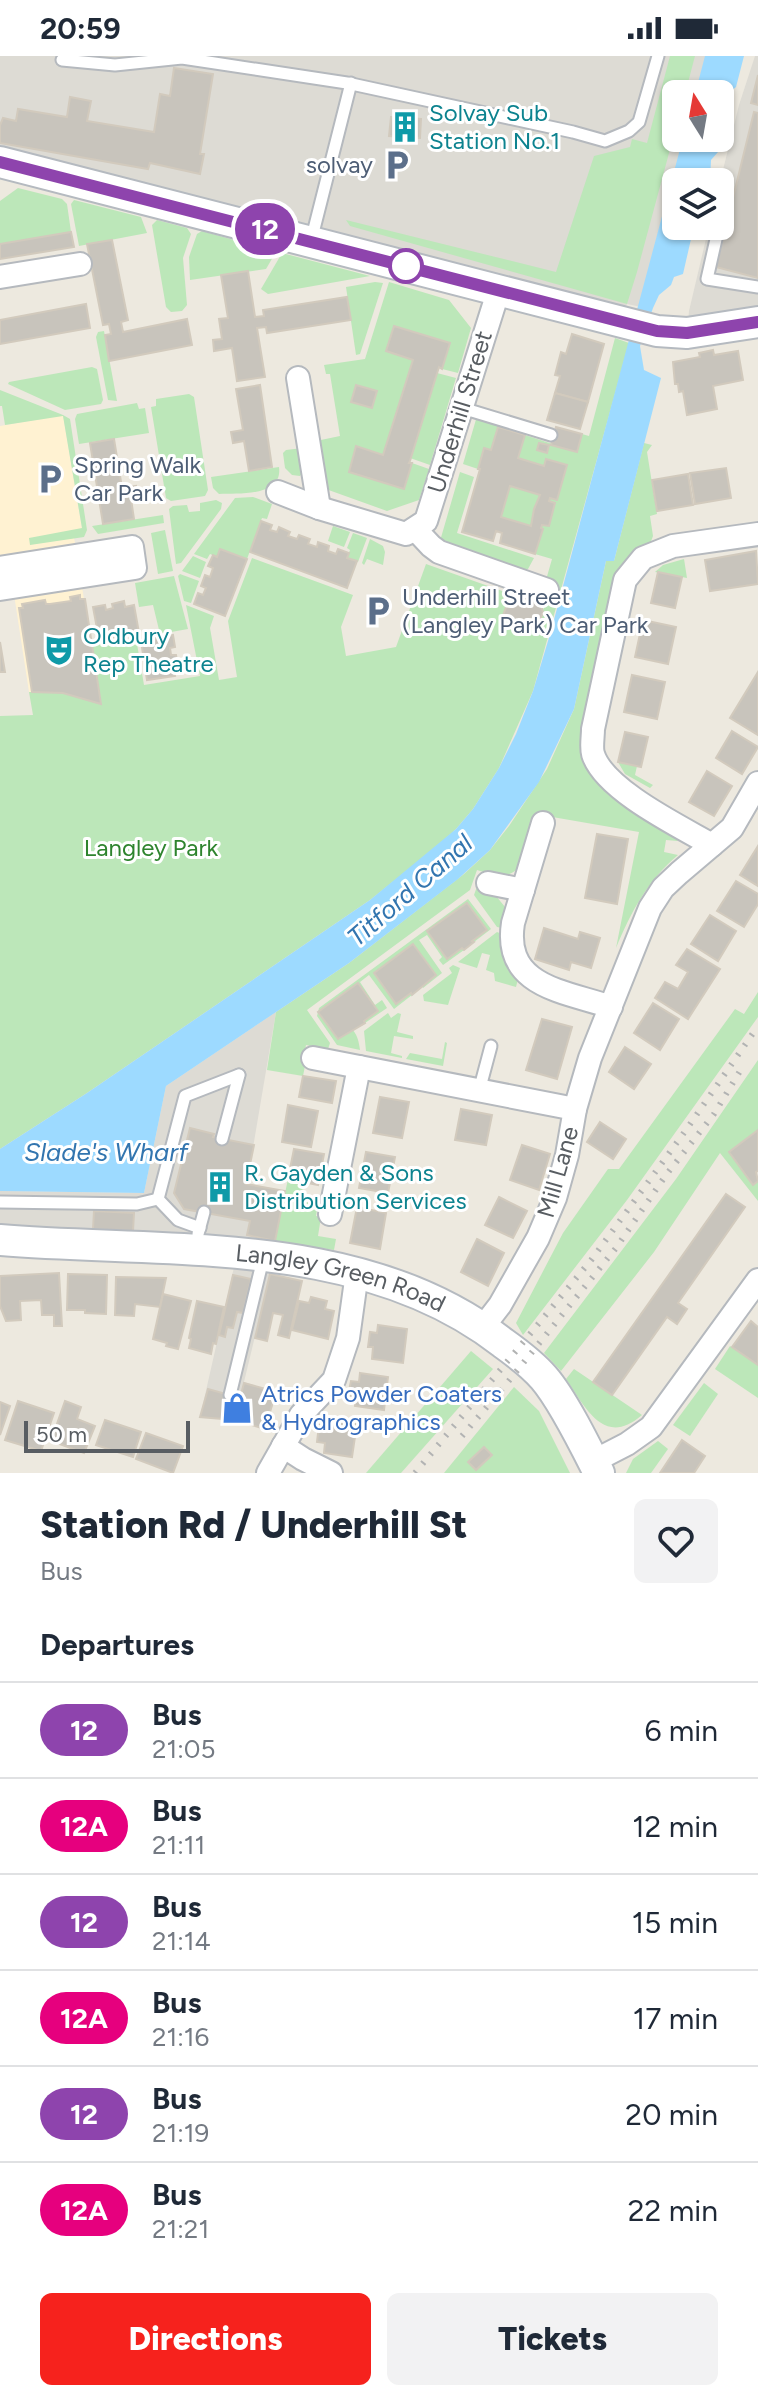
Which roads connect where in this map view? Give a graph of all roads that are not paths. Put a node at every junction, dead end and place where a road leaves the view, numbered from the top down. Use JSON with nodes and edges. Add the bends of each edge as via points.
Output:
{"nodes":[{"id":1,"x":658,"y":56,"type":"edge"},
{"id":2,"x":62,"y":60,"type":"dead end"},
{"id":3,"x":351,"y":83,"type":"junction"},
{"id":4,"x":0,"y":162,"type":"edge"},
{"id":5,"x":716,"y":240,"type":"edge"},
{"id":6,"x":311,"y":241,"type":"junction"},
{"id":7,"x":80,"y":264,"type":"dead end"},
{"id":8,"x":0,"y":277,"type":"edge"},
{"id":9,"x":758,"y":287,"type":"edge"},
{"id":10,"x":499,"y":289,"type":"junction"},
{"id":11,"x":758,"y":322,"type":"edge"},
{"id":12,"x":298,"y":378,"type":"dead end"},
{"id":13,"x":462,"y":408,"type":"junction"},
{"id":14,"x":551,"y":435,"type":"dead end"},
{"id":15,"x":278,"y":492,"type":"dead end"},
{"id":16,"x":319,"y":508,"type":"junction"},
{"id":17,"x":416,"y":530,"type":"junction"},
{"id":18,"x":758,"y":534,"type":"edge"},
{"id":19,"x":0,"y":568,"type":"edge"},
{"id":20,"x":0,"y":589,"type":"edge"},
{"id":21,"x":547,"y":590,"type":"dead end"},
{"id":22,"x":758,"y":783,"type":"edge"},
{"id":23,"x":543,"y":823,"type":"dead end"},
{"id":24,"x":712,"y":845,"type":"junction"},
{"id":25,"x":488,"y":883,"type":"dead end"},
{"id":26,"x":523,"y":890,"type":"junction"},
{"id":27,"x":611,"y":1007,"type":"junction"},
{"id":28,"x":491,"y":1046,"type":"dead end"},
{"id":29,"x":313,"y":1058,"type":"dead end"},
{"id":30,"x":359,"y":1067,"type":"junction"},
{"id":31,"x":479,"y":1091,"type":"junction"},
{"id":32,"x":575,"y":1109,"type":"junction"},
{"id":33,"x":222,"y":1139,"type":"dead end"},
{"id":34,"x":158,"y":1199,"type":"junction"},
{"id":35,"x":0,"y":1202,"type":"edge"},
{"id":36,"x":204,"y":1212,"type":"dead end"},
{"id":37,"x":330,"y":1214,"type":"dead end"},
{"id":38,"x":197,"y":1239,"type":"junction"},
{"id":39,"x":0,"y":1240,"type":"edge"},
{"id":40,"x":263,"y":1257,"type":"junction"},
{"id":41,"x":357,"y":1273,"type":"junction"},
{"id":42,"x":758,"y":1280,"type":"edge"},
{"id":43,"x":483,"y":1327,"type":"junction"},
{"id":44,"x":234,"y":1391,"type":"dead end"},
{"id":45,"x":283,"y":1446,"type":"junction"},
{"id":46,"x":596,"y":1467,"type":"edge"},
{"id":47,"x":268,"y":1473,"type":"edge"},
{"id":48,"x":331,"y":1473,"type":"edge"}],
"edges":[{"from":1,"to":3,"type":"lane","via":[[639,122],[605,141]]},
{"from":2,"to":3,"type":"lane","via":[[115,65],[182,58]]},
{"from":3,"to":6,"type":"lane"},
{"from":4,"to":6,"type":"main road"},
{"from":5,"to":9,"type":"lane","via":[[707,279]]},
{"from":6,"to":10,"type":"main road"},
{"from":7,"to":8,"type":"street"},
{"from":10,"to":11,"type":"main road","via":[[657,331],[687,333]]},
{"from":10,"to":13,"type":"street","name":"Underhill Street"},
{"from":12,"to":16,"type":"street"},
{"from":13,"to":14,"type":"lane"},
{"from":13,"to":17,"type":"street","name":"Underhill Street","via":[[426,521]]},
{"from":15,"to":16,"type":"street"},
{"from":16,"to":17,"type":"street","via":[[406,534]]},
{"from":17,"to":21,"type":"street","via":[[439,552]]},
{"from":18,"to":24,"type":"street","via":[[673,546],[643,558],[625,580],[593,729],[593,754],[618,788]]},
{"from":19,"to":20,"type":"street","via":[[57,569]]},
{"from":22,"to":24,"type":"street","name":"Mill Lane","via":[[732,828]]},
{"from":23,"to":26,"type":"street"},
{"from":24,"to":27,"type":"street","name":"Mill Lane","via":[[663,888],[650,908]]},
{"from":25,"to":26,"type":"street"},
{"from":26,"to":27,"type":"street","via":[[511,939],[518,964],[539,983]]},
{"from":27,"to":32,"type":"street","name":"Mill Lane"},
{"from":28,"to":31,"type":"lane"},
{"from":29,"to":30,"type":"street"},
{"from":30,"to":31,"type":"street"},
{"from":30,"to":37,"type":"street"},
{"from":31,"to":32,"type":"street"},
{"from":32,"to":43,"type":"street","name":"Mill Lane","via":[[555,1198],[523,1265]]},
{"from":33,"to":34,"type":"lane","via":[[239,1075],[185,1096]]},
{"from":34,"to":35,"type":"lane","via":[[137,1204]]},
{"from":34,"to":38,"type":"lane"},
{"from":36,"to":38,"type":"lane"},
{"from":38,"to":39,"type":"main road","name":"Langley Green Road"},
{"from":38,"to":40,"type":"main road","name":"Langley Green Road"},
{"from":40,"to":41,"type":"main road","name":"Langley Green Road"},
{"from":40,"to":44,"type":"lane"},
{"from":41,"to":43,"type":"main road","name":"Langley Green Road","via":[[410,1290]]},
{"from":41,"to":45,"type":"street","via":[[348,1338],[334,1380],[301,1415]]},
{"from":42,"to":46,"type":"street","via":[[651,1427]]},
{"from":43,"to":46,"type":"main road","name":"Langley Green Road","via":[[545,1379]]},
{"from":45,"to":47,"type":"street"},
{"from":45,"to":48,"type":"street"}]}
